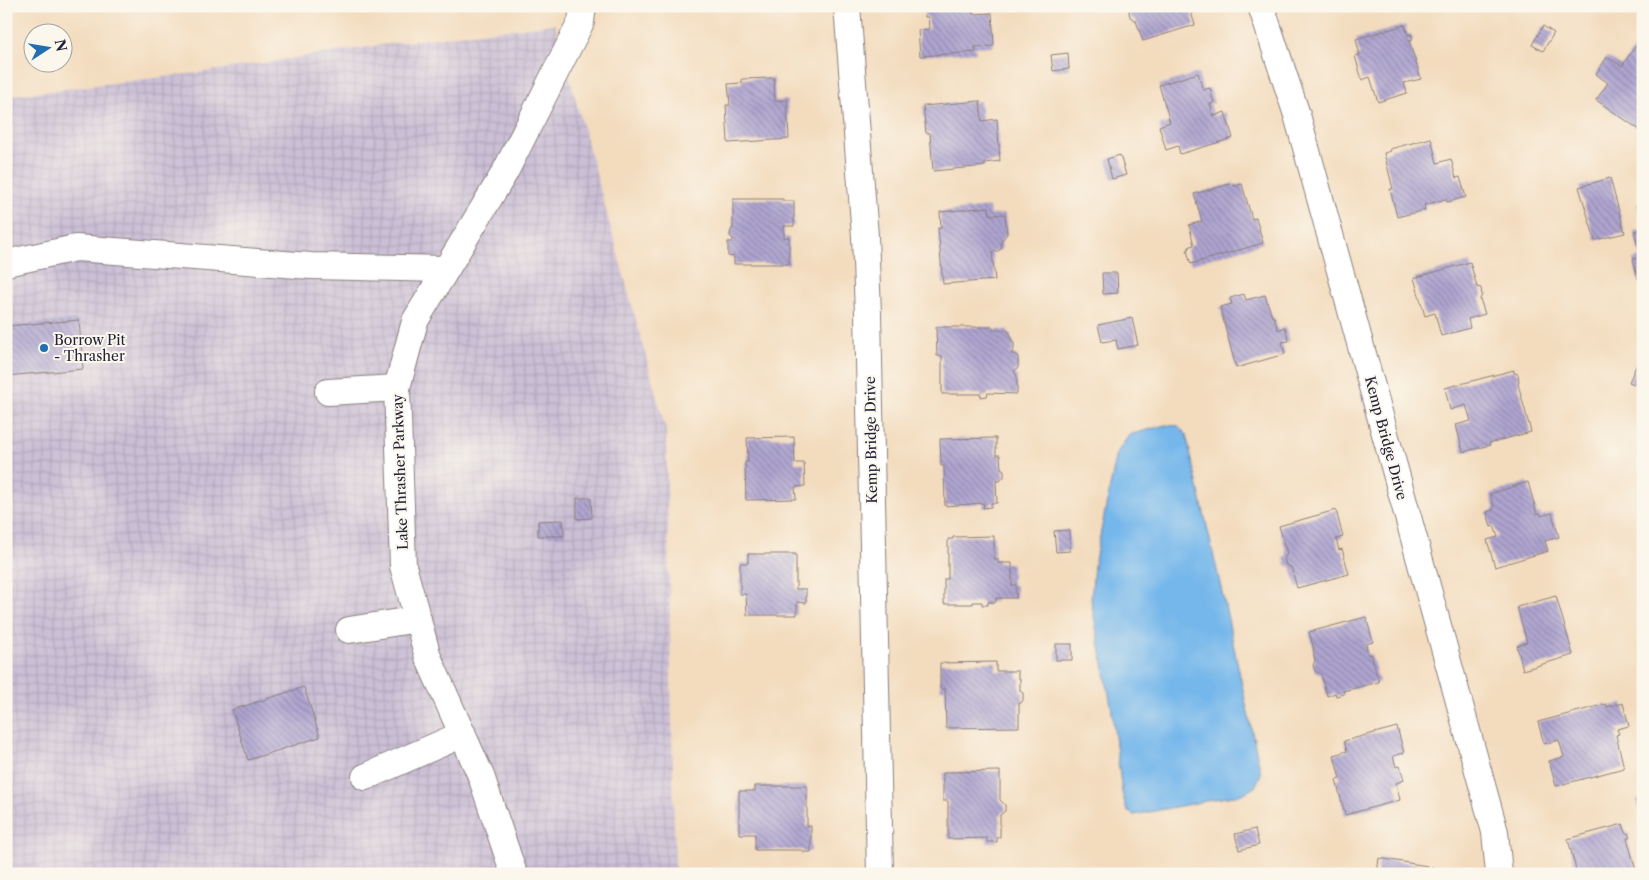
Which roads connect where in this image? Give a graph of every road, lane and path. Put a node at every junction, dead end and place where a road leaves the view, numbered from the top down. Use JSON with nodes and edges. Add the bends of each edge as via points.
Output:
{"nodes":[{"id":1,"x":583,"y":6,"type":"edge"},
{"id":2,"x":847,"y":6,"type":"edge"},
{"id":3,"x":1261,"y":6,"type":"edge"},
{"id":4,"x":6,"y":263,"type":"edge"},
{"id":5,"x":446,"y":269,"type":"junction"},
{"id":6,"x":397,"y":388,"type":"junction"},
{"id":7,"x":328,"y":392,"type":"dead end"},
{"id":8,"x":418,"y":620,"type":"junction"},
{"id":9,"x":349,"y":630,"type":"dead end"},
{"id":10,"x":463,"y":734,"type":"junction"},
{"id":11,"x":364,"y":777,"type":"dead end"},
{"id":12,"x":514,"y":874,"type":"edge"},
{"id":13,"x":880,"y":874,"type":"edge"},
{"id":14,"x":1499,"y":874,"type":"edge"}],
"edges":[{"from":1,"to":5,"type":"street","name":"Lake Thrasher Parkway","via":[[581,22],[504,172]]},
{"from":2,"to":13,"type":"street","name":"Kemp Bridge Drive","via":[[868,313]]},
{"from":3,"to":14,"type":"street","name":"Kemp Bridge Drive","via":[[1300,125],[1495,832]]},
{"from":4,"to":5,"type":"street","via":[[76,248],[311,266]]},
{"from":5,"to":6,"type":"street","name":"Lake Thrasher Parkway","via":[[415,321]]},
{"from":6,"to":7,"type":"street"},
{"from":6,"to":8,"type":"street","name":"Lake Thrasher Parkway","via":[[403,566]]},
{"from":8,"to":9,"type":"street"},
{"from":8,"to":10,"type":"street","name":"Lake Thrasher Parkway","via":[[428,656]]},
{"from":10,"to":11,"type":"street"},
{"from":10,"to":12,"type":"street","name":"Lake Thrasher Parkway","via":[[482,776]]}]}
